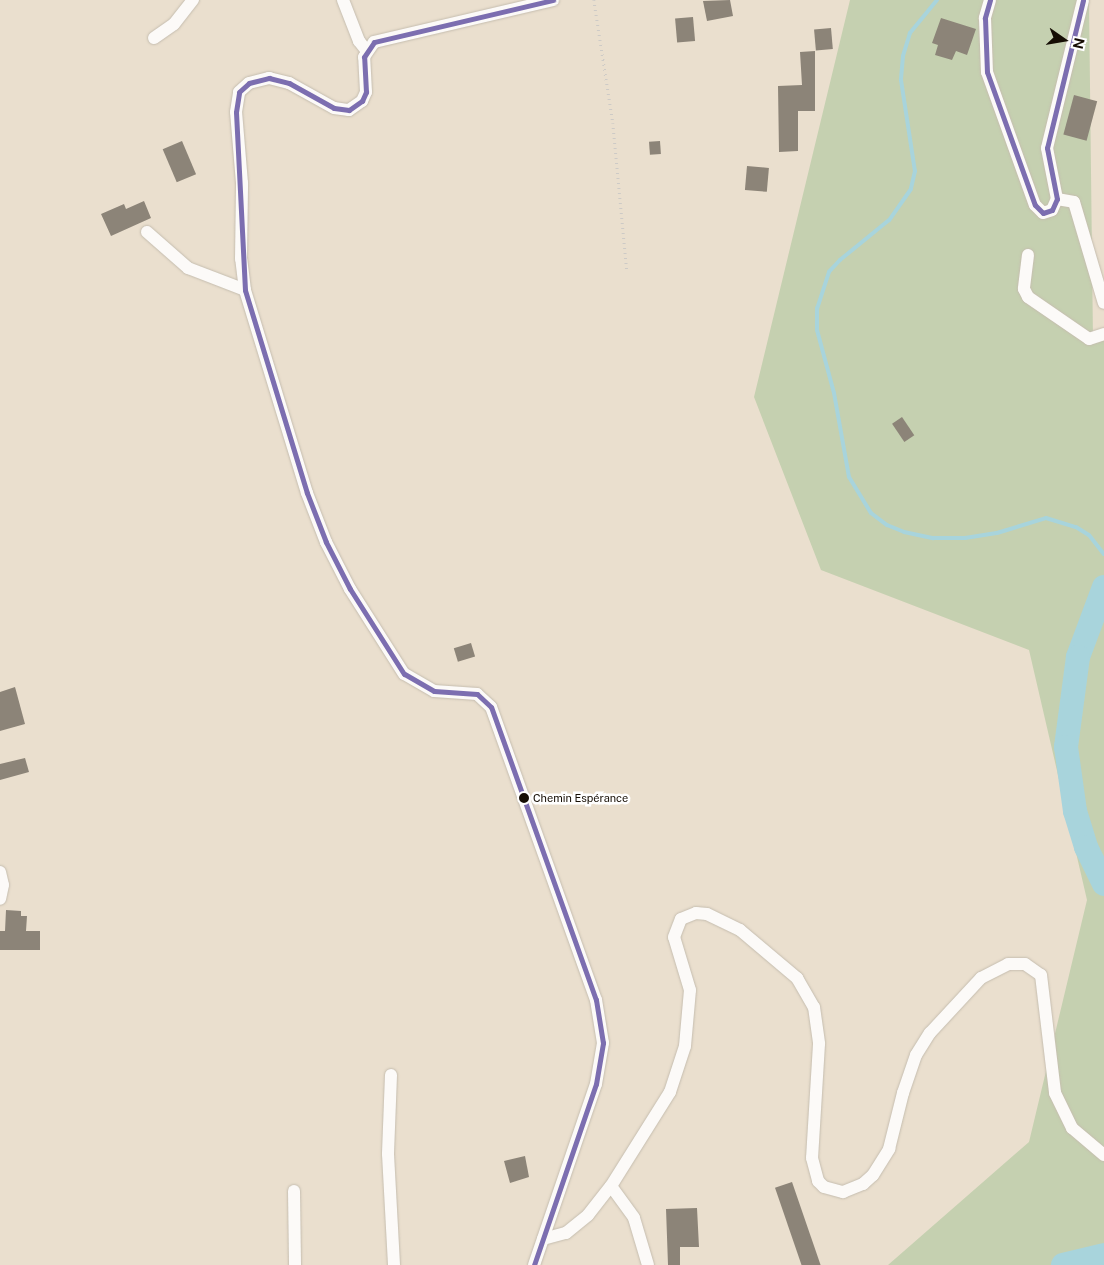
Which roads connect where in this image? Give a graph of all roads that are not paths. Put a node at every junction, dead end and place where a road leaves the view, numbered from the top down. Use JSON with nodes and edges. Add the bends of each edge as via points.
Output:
{"nodes":[{"id":1,"x":193,"y":0,"type":"edge"},
{"id":2,"x":343,"y":0,"type":"edge"},
{"id":3,"x":553,"y":0,"type":"edge"},
{"id":4,"x":990,"y":0,"type":"edge"},
{"id":5,"x":1083,"y":0,"type":"edge"},
{"id":6,"x":154,"y":38,"type":"dead end"},
{"id":7,"x":366,"y":50,"type":"junction"},
{"id":8,"x":1057,"y":199,"type":"junction"},
{"id":9,"x":147,"y":232,"type":"dead end"},
{"id":10,"x":1028,"y":255,"type":"dead end"},
{"id":11,"x":245,"y":290,"type":"junction"},
{"id":12,"x":1104,"y":303,"type":"edge"},
{"id":13,"x":1104,"y":334,"type":"edge"},
{"id":14,"x":0,"y":872,"type":"edge"},
{"id":15,"x":0,"y":899,"type":"edge"},
{"id":16,"x":391,"y":1075,"type":"dead end"},
{"id":17,"x":1104,"y":1155,"type":"edge"},
{"id":18,"x":610,"y":1186,"type":"junction"},
{"id":19,"x":294,"y":1191,"type":"dead end"},
{"id":20,"x":543,"y":1239,"type":"junction"},
{"id":21,"x":295,"y":1265,"type":"edge"},
{"id":22,"x":394,"y":1265,"type":"edge"},
{"id":23,"x":534,"y":1265,"type":"edge"},
{"id":24,"x":648,"y":1265,"type":"edge"}],
"edges":[{"from":1,"to":6,"type":"street","via":[[174,24]]},
{"from":2,"to":7,"type":"street","via":[[358,41]]},
{"from":3,"to":7,"type":"street","via":[[378,41]]},
{"from":4,"to":8,"type":"street","via":[[985,18],[987,72],[1038,210],[1049,212]]},
{"from":5,"to":8,"type":"street","via":[[1047,148]]},
{"from":7,"to":11,"type":"street","via":[[366,92],[362,101],[349,110],[334,108],[289,83],[269,78],[249,83],[239,92],[236,112]]},
{"from":8,"to":12,"type":"street","via":[[1074,202]]},
{"from":9,"to":11,"type":"street","via":[[188,268]]},
{"from":10,"to":13,"type":"street","via":[[1024,289],[1028,297],[1089,339]]},
{"from":11,"to":20,"type":"street","via":[[307,493],[326,542],[350,589],[404,674],[434,691],[477,694],[492,707],[596,1000],[603,1044],[596,1084]]},
{"from":14,"to":15,"type":"street","via":[[3,885]]},
{"from":16,"to":22,"type":"street","via":[[388,1154]]},
{"from":17,"to":18,"type":"street","via":[[1072,1128],[1055,1092],[1041,975],[1025,964],[1008,964],[981,978],[930,1033],[916,1055],[902,1093],[888,1149],[873,1175],[863,1184],[843,1192],[824,1187],[818,1181],[812,1158],[819,1044],[814,1007],[797,978],[740,930],[707,914],[696,913],[681,919],[674,937],[690,990],[685,1046],[679,1068],[670,1092]]},
{"from":18,"to":20,"type":"street","via":[[578,1225],[566,1233]]},
{"from":18,"to":24,"type":"street","via":[[634,1218]]},
{"from":19,"to":21,"type":"street"},
{"from":20,"to":23,"type":"street"}]}
